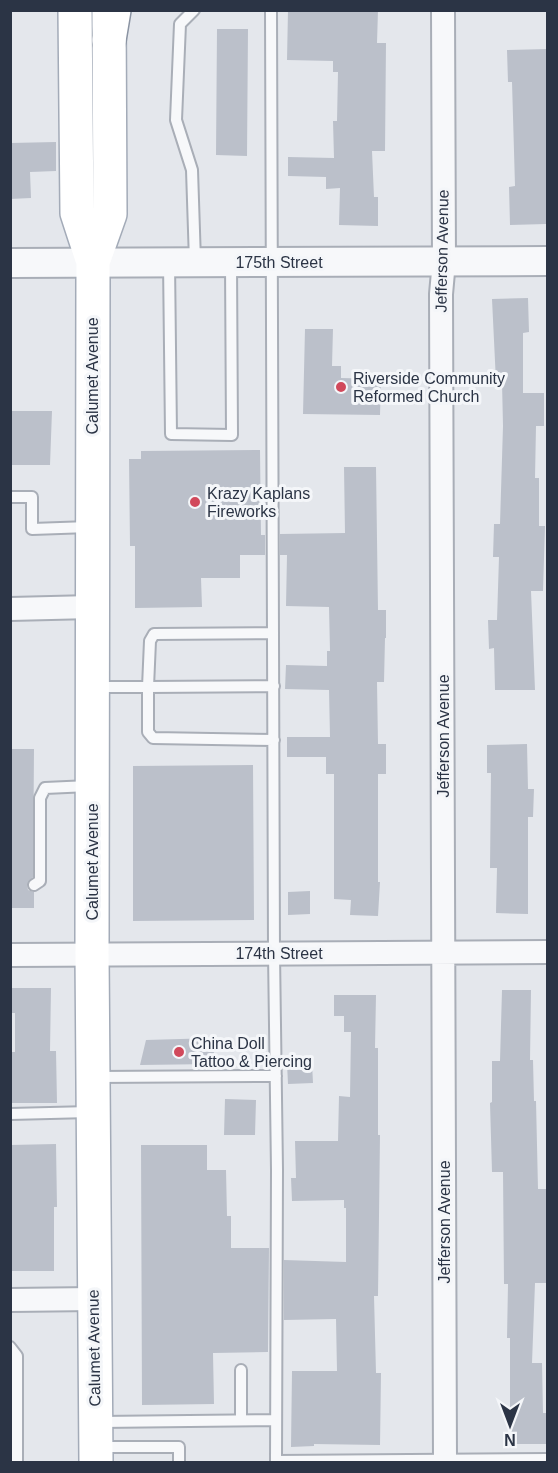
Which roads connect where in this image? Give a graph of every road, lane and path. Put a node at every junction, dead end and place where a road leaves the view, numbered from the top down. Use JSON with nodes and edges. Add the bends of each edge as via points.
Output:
{"nodes":[{"id":1,"x":75,"y":10,"type":"edge"},
{"id":2,"x":194,"y":10,"type":"edge"},
{"id":3,"x":272,"y":10,"type":"edge"},
{"id":4,"x":443,"y":10,"type":"edge"},
{"id":5,"x":111,"y":20,"type":"edge"},
{"id":6,"x":444,"y":261,"type":"junction"},
{"id":7,"x":548,"y":261,"type":"edge"},
{"id":8,"x":93,"y":262,"type":"junction"},
{"id":9,"x":182,"y":262,"type":"junction"},
{"id":10,"x":231,"y":262,"type":"junction"},
{"id":11,"x":272,"y":262,"type":"junction"},
{"id":12,"x":10,"y":263,"type":"edge"},
{"id":13,"x":10,"y":496,"type":"edge"},
{"id":14,"x":92,"y":527,"type":"junction"},
{"id":15,"x":92,"y":607,"type":"junction"},
{"id":16,"x":10,"y":609,"type":"edge"},
{"id":17,"x":273,"y":633,"type":"junction"},
{"id":18,"x":270,"y":686,"type":"junction"},
{"id":19,"x":92,"y":687,"type":"junction"},
{"id":20,"x":148,"y":687,"type":"junction"},
{"id":21,"x":274,"y":740,"type":"junction"},
{"id":22,"x":92,"y":786,"type":"junction"},
{"id":23,"x":34,"y":885,"type":"dead end"},
{"id":24,"x":548,"y":952,"type":"edge"},
{"id":25,"x":274,"y":953,"type":"junction"},
{"id":26,"x":443,"y":953,"type":"junction"},
{"id":27,"x":92,"y":954,"type":"junction"},
{"id":28,"x":10,"y":955,"type":"edge"},
{"id":29,"x":276,"y":1076,"type":"junction"},
{"id":30,"x":93,"y":1077,"type":"junction"},
{"id":31,"x":93,"y":1112,"type":"junction"},
{"id":32,"x":10,"y":1114,"type":"edge"},
{"id":33,"x":94,"y":1299,"type":"junction"},
{"id":34,"x":10,"y":1300,"type":"edge"},
{"id":35,"x":10,"y":1347,"type":"edge"},
{"id":36,"x":241,"y":1370,"type":"dead end"},
{"id":37,"x":276,"y":1419,"type":"junction"},
{"id":38,"x":241,"y":1420,"type":"junction"},
{"id":39,"x":95,"y":1444,"type":"edge"},
{"id":40,"x":548,"y":1459,"type":"edge"},
{"id":41,"x":445,"y":1461,"type":"edge"},
{"id":42,"x":17,"y":1462,"type":"edge"},
{"id":43,"x":179,"y":1462,"type":"edge"},
{"id":44,"x":276,"y":1462,"type":"edge"}],
"edges":[{"from":1,"to":8,"type":"main road","name":"Calumet Avenue","via":[[77,213]]},
{"from":2,"to":9,"type":"lane","via":[[180,24],[177,120],[192,170]]},
{"from":3,"to":11,"type":"lane"},
{"from":4,"to":6,"type":"street","name":"Jefferson Avenue"},
{"from":5,"to":8,"type":"main road","name":"Calumet Avenue","via":[[110,214]]},
{"from":6,"to":7,"type":"street","name":"175th Street"},
{"from":6,"to":11,"type":"street","name":"175th Street"},
{"from":6,"to":26,"type":"street","name":"Jefferson Avenue"},
{"from":8,"to":9,"type":"street","name":"175th Street"},
{"from":8,"to":12,"type":"street","name":"175th Street"},
{"from":8,"to":14,"type":"main road","name":"Calumet Avenue"},
{"from":9,"to":10,"type":"street","name":"175th Street"},
{"from":9,"to":10,"type":"lane","via":[[171,434],[232,435]]},
{"from":10,"to":11,"type":"street","name":"175th Street"},
{"from":11,"to":17,"type":"lane"},
{"from":13,"to":14,"type":"lane","via":[[32,497],[32,529]]},
{"from":14,"to":15,"type":"main road","name":"Calumet Avenue"},
{"from":15,"to":16,"type":"street"},
{"from":15,"to":19,"type":"main road","name":"Calumet Avenue"},
{"from":17,"to":18,"type":"lane"},
{"from":17,"to":20,"type":"lane","via":[[154,634],[150,641]]},
{"from":18,"to":20,"type":"lane"},
{"from":18,"to":21,"type":"lane"},
{"from":19,"to":20,"type":"lane"},
{"from":19,"to":22,"type":"main road","name":"Calumet Avenue"},
{"from":20,"to":21,"type":"lane","via":[[148,732],[153,738]]},
{"from":21,"to":25,"type":"lane"},
{"from":22,"to":23,"type":"lane","via":[[45,788],[40,798],[40,881]]},
{"from":22,"to":27,"type":"main road","name":"Calumet Avenue"},
{"from":24,"to":26,"type":"street","name":"174th Street"},
{"from":25,"to":26,"type":"street","name":"174th Street"},
{"from":25,"to":27,"type":"street","name":"174th Street"},
{"from":25,"to":29,"type":"lane"},
{"from":26,"to":41,"type":"street","name":"Jefferson Avenue"},
{"from":27,"to":28,"type":"street","name":"174th Street"},
{"from":27,"to":30,"type":"main road","name":"Calumet Avenue"},
{"from":29,"to":30,"type":"lane"},
{"from":29,"to":37,"type":"lane"},
{"from":30,"to":31,"type":"main road","name":"Calumet Avenue"},
{"from":31,"to":32,"type":"lane"},
{"from":31,"to":33,"type":"main road","name":"Calumet Avenue"},
{"from":33,"to":34,"type":"street"},
{"from":33,"to":39,"type":"main road","name":"Calumet Avenue"},
{"from":35,"to":42,"type":"lane","via":[[17,1356]]},
{"from":36,"to":38,"type":"lane"},
{"from":37,"to":38,"type":"lane"},
{"from":37,"to":44,"type":"lane"},
{"from":38,"to":39,"type":"lane"},
{"from":39,"to":43,"type":"lane","via":[[179,1447]]},
{"from":40,"to":41,"type":"lane"},
{"from":41,"to":44,"type":"lane"}]}
